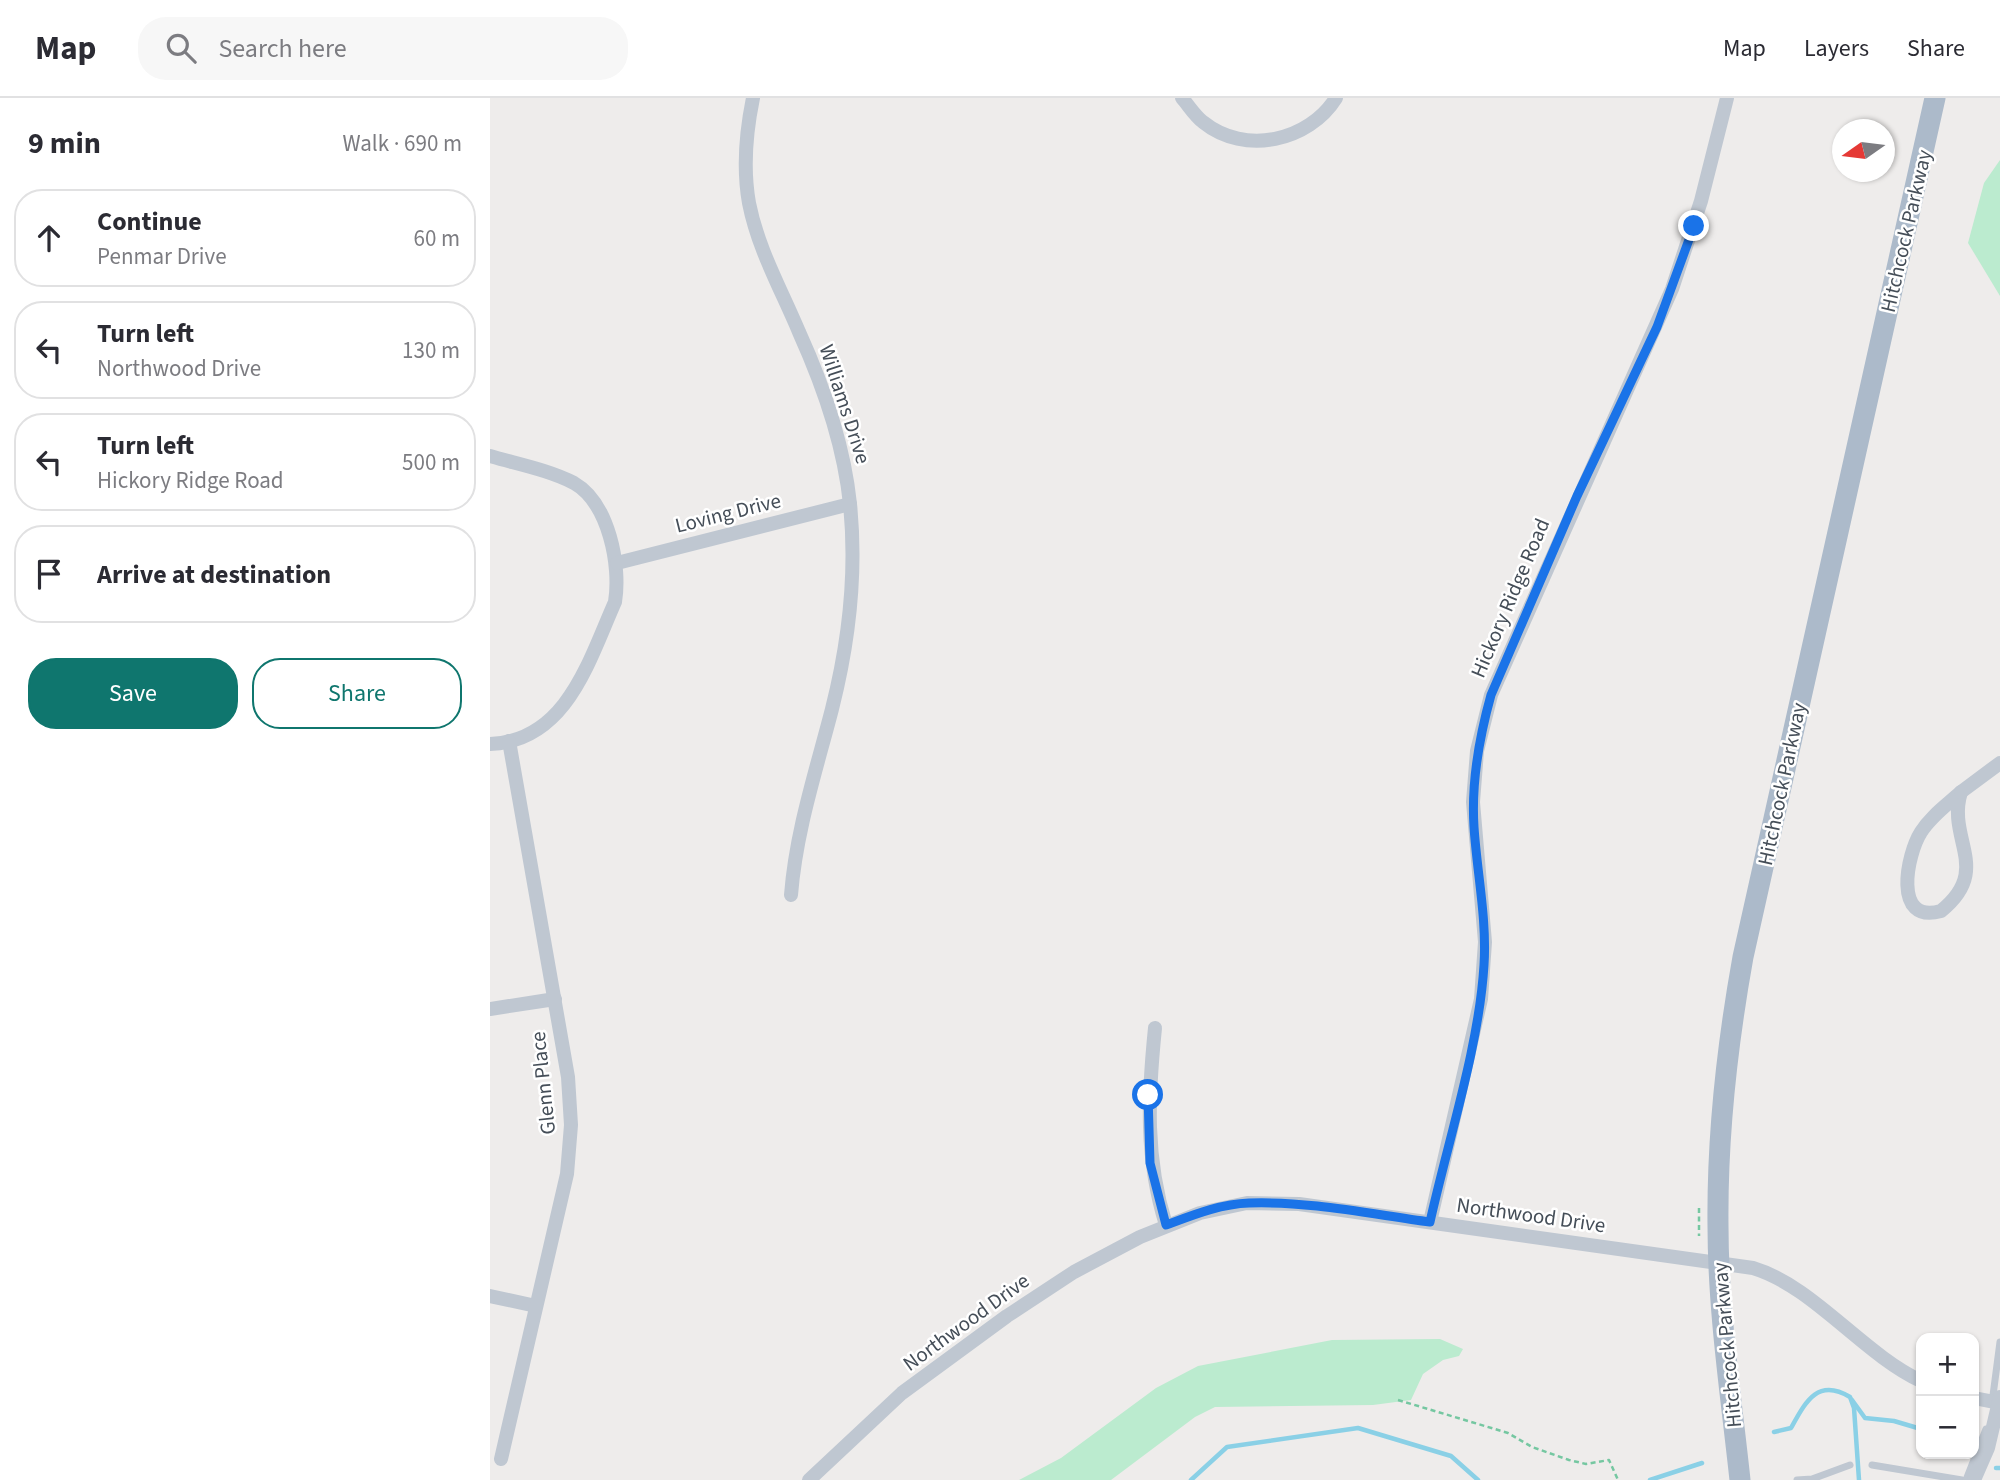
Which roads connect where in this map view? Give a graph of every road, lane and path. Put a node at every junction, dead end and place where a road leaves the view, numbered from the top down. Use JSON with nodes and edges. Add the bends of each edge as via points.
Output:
{"nodes":[{"id":1,"x":753,"y":98,"type":"edge"},
{"id":2,"x":1182,"y":98,"type":"edge"},
{"id":3,"x":1336,"y":98,"type":"edge"},
{"id":4,"x":1727,"y":98,"type":"edge"},
{"id":5,"x":1935,"y":98,"type":"edge"},
{"id":6,"x":490,"y":456,"type":"edge"},
{"id":7,"x":850,"y":505,"type":"junction"},
{"id":8,"x":617,"y":562,"type":"junction"},
{"id":9,"x":509,"y":741,"type":"junction"},
{"id":10,"x":490,"y":744,"type":"edge"},
{"id":11,"x":2000,"y":763,"type":"edge"},
{"id":12,"x":1961,"y":792,"type":"junction"},
{"id":13,"x":791,"y":895,"type":"dead end"},
{"id":14,"x":555,"y":999,"type":"junction"},
{"id":15,"x":490,"y":1009,"type":"edge"},
{"id":16,"x":1155,"y":1028,"type":"dead end"},
{"id":17,"x":1430,"y":1222,"type":"junction"},
{"id":18,"x":1166,"y":1225,"type":"junction"},
{"id":19,"x":1720,"y":1264,"type":"junction"},
{"id":20,"x":490,"y":1296,"type":"edge"},
{"id":21,"x":536,"y":1306,"type":"junction"},
{"id":22,"x":2000,"y":1342,"type":"edge"},
{"id":23,"x":1916,"y":1378,"type":"edge"},
{"id":24,"x":1979,"y":1399,"type":"edge"},
{"id":25,"x":1398,"y":1400,"type":"dead end"},
{"id":26,"x":1997,"y":1401,"type":"edge"},
{"id":27,"x":501,"y":1459,"type":"dead end"},
{"id":28,"x":1850,"y":1465,"type":"dead end"},
{"id":29,"x":1872,"y":1465,"type":"dead end"},
{"id":30,"x":809,"y":1480,"type":"edge"},
{"id":31,"x":1618,"y":1480,"type":"edge"},
{"id":32,"x":1741,"y":1480,"type":"edge"},
{"id":33,"x":1797,"y":1480,"type":"edge"},
{"id":34,"x":1964,"y":1480,"type":"edge"},
{"id":35,"x":1974,"y":1480,"type":"edge"}],
"edges":[{"from":1,"to":7,"type":"street","name":"Williams Drive","via":[[746,158],[753,222],[828,409]]},
{"from":2,"to":3,"type":"street","via":[[1213,129],[1266,140],[1314,124]]},
{"from":4,"to":17,"type":"street","name":"Hickory Ridge Road","via":[[1701,201],[1672,289],[1577,496],[1482,725],[1473,802],[1485,942],[1481,999]]},
{"from":5,"to":19,"type":"main road","name":"Hitchcock Parkway","via":[[1741,969],[1723,1097],[1717,1227]]},
{"from":6,"to":8,"type":"street","via":[[575,484],[596,508]]},
{"from":7,"to":8,"type":"street","name":"Loving Drive"},
{"from":7,"to":13,"type":"street","name":"Williams Drive","via":[[853,546],[845,651],[800,833]]},
{"from":8,"to":9,"type":"street","via":[[615,602],[568,703],[546,723]]},
{"from":9,"to":10,"type":"street"},
{"from":9,"to":14,"type":"street","name":"Glenn Place"},
{"from":11,"to":12,"type":"street"},
{"from":12,"to":12,"type":"street","via":[[1921,831],[1911,855],[1908,894],[1926,912],[1941,911],[1963,887],[1966,857],[1958,815]]},
{"from":14,"to":15,"type":"street"},
{"from":14,"to":21,"type":"street","name":"Glenn Place","via":[[570,1100],[570,1150]]},
{"from":16,"to":18,"type":"street","via":[[1148,1130],[1156,1193]]},
{"from":17,"to":18,"type":"street","name":"Northwood Drive","via":[[1299,1204],[1247,1203]]},
{"from":17,"to":19,"type":"street","name":"Northwood Drive"},
{"from":18,"to":30,"type":"street","name":"Northwood Drive","via":[[1074,1272],[1007,1316],[902,1393]]},
{"from":19,"to":23,"type":"street","name":"Northwood Drive","via":[[1770,1274]]},
{"from":19,"to":32,"type":"main road","name":"Hitchcock Parkway"},
{"from":20,"to":21,"type":"street"},
{"from":21,"to":27,"type":"street","name":"Glenn Place"},
{"from":22,"to":26,"type":"lane"},
{"from":24,"to":26,"type":"street"},
{"from":25,"to":31,"type":"path","via":[[1508,1433],[1569,1460],[1586,1464],[1609,1460]]},
{"from":26,"to":34,"type":"lane"},
{"from":26,"to":35,"type":"street","via":[[1988,1448]]},
{"from":28,"to":33,"type":"lane"},
{"from":29,"to":34,"type":"lane"}]}
